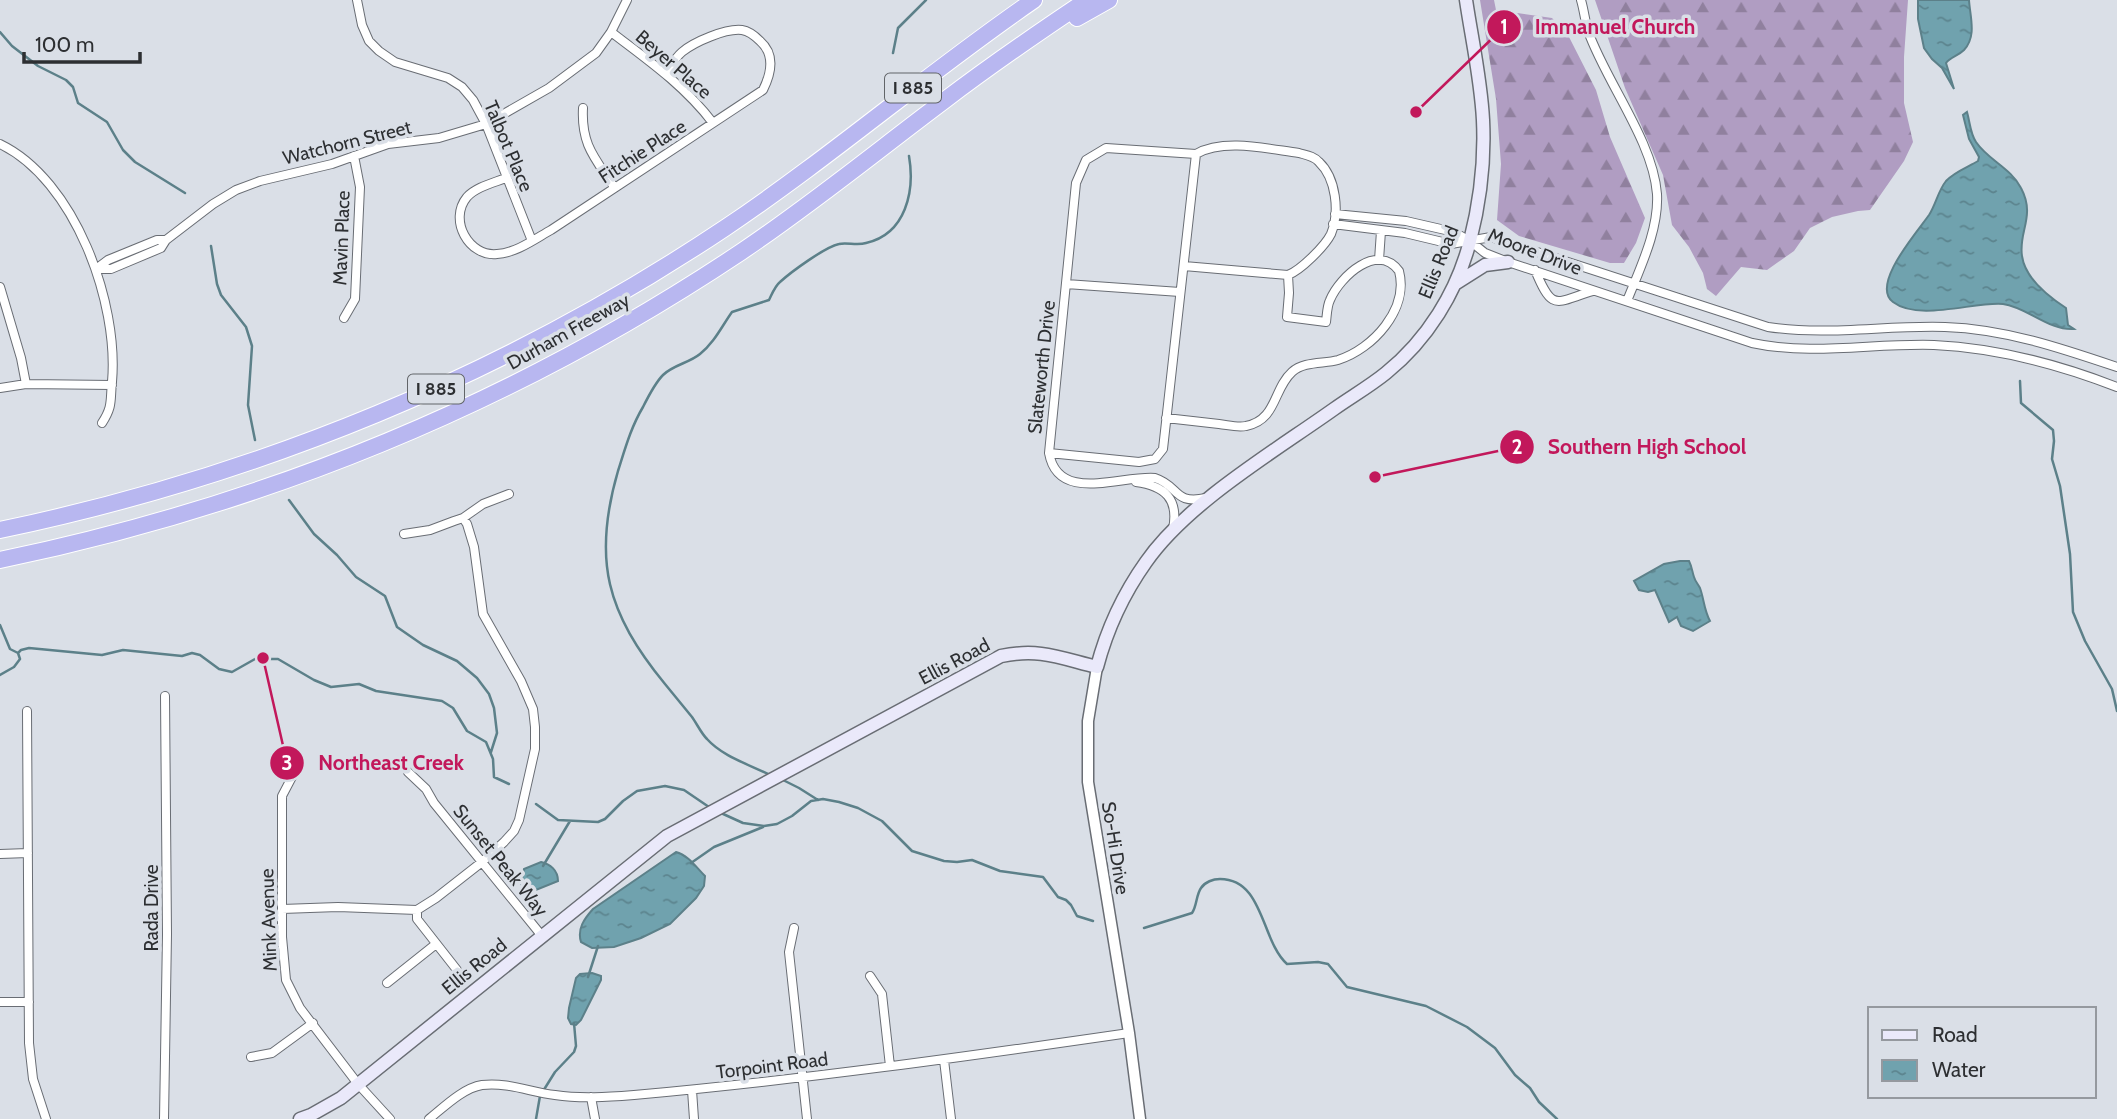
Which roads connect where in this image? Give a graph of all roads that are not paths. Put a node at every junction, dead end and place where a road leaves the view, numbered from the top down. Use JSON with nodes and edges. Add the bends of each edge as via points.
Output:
{"nodes":[{"id":1,"x":357,"y":0,"type":"edge"},
{"id":2,"x":627,"y":0,"type":"edge"},
{"id":3,"x":1032,"y":0,"type":"edge"},
{"id":4,"x":1087,"y":0,"type":"edge"},
{"id":5,"x":1109,"y":0,"type":"edge"},
{"id":6,"x":1466,"y":0,"type":"edge"},
{"id":7,"x":1581,"y":0,"type":"edge"},
{"id":8,"x":611,"y":32,"type":"junction"},
{"id":9,"x":665,"y":74,"type":"junction"},
{"id":10,"x":947,"y":98,"type":"junction"},
{"id":11,"x":583,"y":108,"type":"dead end"},
{"id":12,"x":713,"y":122,"type":"junction"},
{"id":13,"x":486,"y":124,"type":"junction"},
{"id":14,"x":0,"y":144,"type":"edge"},
{"id":15,"x":1196,"y":154,"type":"junction"},
{"id":16,"x":354,"y":156,"type":"junction"},
{"id":17,"x":506,"y":178,"type":"junction"},
{"id":18,"x":614,"y":187,"type":"junction"},
{"id":19,"x":1335,"y":214,"type":"junction"},
{"id":20,"x":1333,"y":224,"type":"junction"},
{"id":21,"x":1381,"y":230,"type":"junction"},
{"id":22,"x":532,"y":241,"type":"junction"},
{"id":23,"x":1470,"y":241,"type":"junction"},
{"id":24,"x":1379,"y":260,"type":"junction"},
{"id":25,"x":1508,"y":262,"type":"junction"},
{"id":26,"x":1184,"y":265,"type":"junction"},
{"id":27,"x":96,"y":269,"type":"junction"},
{"id":28,"x":1535,"y":270,"type":"junction"},
{"id":29,"x":1288,"y":275,"type":"junction"},
{"id":30,"x":1634,"y":282,"type":"junction"},
{"id":31,"x":1066,"y":284,"type":"junction"},
{"id":32,"x":1455,"y":284,"type":"junction"},
{"id":33,"x":0,"y":287,"type":"edge"},
{"id":34,"x":1594,"y":290,"type":"junction"},
{"id":35,"x":1180,"y":292,"type":"junction"},
{"id":36,"x":1627,"y":301,"type":"junction"},
{"id":37,"x":344,"y":318,"type":"dead end"},
{"id":38,"x":2117,"y":367,"type":"edge"},
{"id":39,"x":26,"y":384,"type":"junction"},
{"id":40,"x":112,"y":385,"type":"junction"},
{"id":41,"x":2117,"y":387,"type":"edge"},
{"id":42,"x":0,"y":388,"type":"edge"},
{"id":43,"x":1166,"y":418,"type":"junction"},
{"id":44,"x":103,"y":423,"type":"dead end"},
{"id":45,"x":1049,"y":453,"type":"junction"},
{"id":46,"x":1130,"y":480,"type":"junction"},
{"id":47,"x":509,"y":494,"type":"dead end"},
{"id":48,"x":1210,"y":498,"type":"junction"},
{"id":49,"x":463,"y":518,"type":"junction"},
{"id":50,"x":0,"y":530,"type":"edge"},
{"id":51,"x":1172,"y":531,"type":"junction"},
{"id":52,"x":404,"y":534,"type":"dead end"},
{"id":53,"x":0,"y":560,"type":"edge"},
{"id":54,"x":1097,"y":667,"type":"junction"},
{"id":55,"x":165,"y":696,"type":"dead end"},
{"id":56,"x":27,"y":711,"type":"dead end"},
{"id":57,"x":408,"y":772,"type":"dead end"},
{"id":58,"x":292,"y":777,"type":"dead end"},
{"id":59,"x":28,"y":853,"type":"junction"},
{"id":60,"x":0,"y":854,"type":"edge"},
{"id":61,"x":482,"y":862,"type":"junction"},
{"id":62,"x":282,"y":909,"type":"junction"},
{"id":63,"x":417,"y":909,"type":"junction"},
{"id":64,"x":794,"y":928,"type":"dead end"},
{"id":65,"x":542,"y":936,"type":"junction"},
{"id":66,"x":436,"y":944,"type":"junction"},
{"id":67,"x":457,"y":970,"type":"dead end"},
{"id":68,"x":870,"y":976,"type":"dead end"},
{"id":69,"x":387,"y":983,"type":"dead end"},
{"id":70,"x":0,"y":1002,"type":"edge"},
{"id":71,"x":29,"y":1002,"type":"junction"},
{"id":72,"x":313,"y":1023,"type":"junction"},
{"id":73,"x":1129,"y":1033,"type":"junction"},
{"id":74,"x":251,"y":1057,"type":"dead end"},
{"id":75,"x":943,"y":1060,"type":"junction"},
{"id":76,"x":890,"y":1066,"type":"junction"},
{"id":77,"x":802,"y":1077,"type":"junction"},
{"id":78,"x":358,"y":1084,"type":"junction"},
{"id":79,"x":692,"y":1090,"type":"junction"},
{"id":80,"x":592,"y":1097,"type":"junction"},
{"id":81,"x":46,"y":1119,"type":"edge"},
{"id":82,"x":164,"y":1119,"type":"edge"},
{"id":83,"x":300,"y":1119,"type":"edge"},
{"id":84,"x":390,"y":1119,"type":"edge"},
{"id":85,"x":429,"y":1119,"type":"edge"},
{"id":86,"x":595,"y":1119,"type":"edge"},
{"id":87,"x":694,"y":1119,"type":"edge"},
{"id":88,"x":807,"y":1119,"type":"edge"},
{"id":89,"x":951,"y":1119,"type":"edge"},
{"id":90,"x":1140,"y":1119,"type":"edge"},
{"id":91,"x":1147,"y":1119,"type":"edge"}],
"edges":[{"from":1,"to":13,"type":"street","name":"Talbot Place","via":[[362,26],[379,51],[395,62],[436,73],[462,87]]},
{"from":2,"to":8,"type":"street","name":"Watchorn Street"},
{"from":3,"to":50,"type":"highway","name":"Durham Freeway","number":"I 885","via":[[727,226],[620,294],[509,355],[394,408],[276,454],[115,504]]},
{"from":4,"to":10,"type":"highway","name":"Durham Freeway","number":"I 885"},
{"from":5,"to":10,"type":"highway"},
{"from":6,"to":23,"type":"main road","name":"Ellis Road","via":[[1483,123],[1480,183]]},
{"from":7,"to":30,"type":"street","via":[[1588,30],[1642,142],[1657,193],[1649,243]]},
{"from":8,"to":9,"type":"street","name":"Beyer Place"},
{"from":8,"to":13,"type":"street","name":"Watchorn Street","via":[[584,64]]},
{"from":9,"to":12,"type":"street","name":"Beyer Place"},
{"from":9,"to":12,"type":"street","name":"Fitchie Place","via":[[695,43],[729,30],[743,30],[765,45],[771,60],[762,90]]},
{"from":10,"to":53,"type":"highway","name":"Durham Freeway","number":"I 885","via":[[708,274],[597,341],[483,400],[366,451],[255,492],[122,532]]},
{"from":11,"to":18,"type":"street","via":[[586,141]]},
{"from":12,"to":18,"type":"street","name":"Fitchie Place"},
{"from":13,"to":16,"type":"street","name":"Watchorn Street","via":[[439,138],[388,144]]},
{"from":13,"to":17,"type":"street","name":"Talbot Place"},
{"from":14,"to":27,"type":"street","via":[[27,160],[50,184]]},
{"from":15,"to":19,"type":"street","via":[[1223,145],[1308,155],[1321,163],[1331,183]]},
{"from":15,"to":26,"type":"street","name":"Slateworth Drive"},
{"from":15,"to":31,"type":"street","name":"Slateworth Drive","via":[[1106,148],[1086,160],[1076,183]]},
{"from":16,"to":27,"type":"street","name":"Watchorn Street","via":[[236,190],[166,240],[108,260]]},
{"from":16,"to":37,"type":"street","name":"Mavin Place","via":[[360,187],[355,299]]},
{"from":17,"to":22,"type":"street","name":"Talbot Place"},
{"from":17,"to":22,"type":"street","name":"Fitchie Place","via":[[468,196],[460,217],[464,236],[488,254],[501,254]]},
{"from":18,"to":22,"type":"street","name":"Fitchie Place"},
{"from":19,"to":20,"type":"street"},
{"from":19,"to":23,"type":"street","via":[[1406,221],[1454,232]]},
{"from":20,"to":21,"type":"street"},
{"from":20,"to":29,"type":"street","via":[[1326,241]]},
{"from":21,"to":23,"type":"street","via":[[1451,244]]},
{"from":21,"to":24,"type":"street"},
{"from":23,"to":25,"type":"street","name":"Moore Drive"},
{"from":23,"to":30,"type":"street","name":"Moore Drive","via":[[1491,237]]},
{"from":23,"to":32,"type":"main road","name":"Ellis Road"},
{"from":24,"to":29,"type":"street","via":[[1357,267],[1343,282],[1331,298],[1326,322],[1287,317]]},
{"from":24,"to":43,"type":"street","via":[[1391,262],[1399,271],[1399,297],[1390,318],[1366,347],[1297,369],[1284,381],[1270,411],[1248,426]]},
{"from":25,"to":28,"type":"street","name":"Moore Drive"},
{"from":25,"to":32,"type":"main road","via":[[1485,265]]},
{"from":26,"to":29,"type":"street"},
{"from":26,"to":35,"type":"street","name":"Slateworth Drive"},
{"from":27,"to":40,"type":"street","via":[[109,324]]},
{"from":28,"to":34,"type":"street","name":"Moore Drive"},
{"from":28,"to":34,"type":"street","via":[[1547,295],[1556,302]]},
{"from":30,"to":36,"type":"street"},
{"from":30,"to":38,"type":"street","name":"Moore Drive","via":[[1768,327],[1799,331],[1921,326],[1977,329],[2036,340]]},
{"from":31,"to":35,"type":"street","name":"Slateworth Drive"},
{"from":31,"to":45,"type":"street","name":"Slateworth Drive"},
{"from":32,"to":48,"type":"main road","name":"Ellis Road","via":[[1438,315],[1400,361]]},
{"from":33,"to":39,"type":"street"},
{"from":34,"to":36,"type":"street","name":"Moore Drive"},
{"from":35,"to":43,"type":"street","name":"Slateworth Drive"},
{"from":36,"to":41,"type":"street","name":"Moore Drive","via":[[1778,348],[1970,347],[2041,361]]},
{"from":39,"to":40,"type":"street"},
{"from":39,"to":42,"type":"street"},
{"from":40,"to":44,"type":"street","via":[[111,409]]},
{"from":43,"to":45,"type":"street","name":"Slateworth Drive","via":[[1163,449],[1150,461]]},
{"from":45,"to":46,"type":"street","name":"Slateworth Drive","via":[[1063,479],[1077,483]]},
{"from":46,"to":48,"type":"street","name":"Slateworth Drive","via":[[1155,478],[1186,500]]},
{"from":46,"to":51,"type":"street","name":"Slateworth Drive","via":[[1150,484],[1166,495],[1175,509]]},
{"from":47,"to":49,"type":"street"},
{"from":48,"to":51,"type":"main road","name":"Ellis Road"},
{"from":49,"to":52,"type":"street"},
{"from":49,"to":61,"type":"street","via":[[474,547],[483,614],[528,696],[536,727],[519,820],[509,837]]},
{"from":51,"to":54,"type":"main road","name":"Ellis Road","via":[[1146,561],[1119,607]]},
{"from":54,"to":65,"type":"main road","name":"Ellis Road","via":[[1035,652],[1001,656],[667,836]]},
{"from":54,"to":73,"type":"street","name":"So-Hi Drive","via":[[1088,721],[1088,782]]},
{"from":55,"to":82,"type":"street","name":"Rada Drive"},
{"from":56,"to":59,"type":"street"},
{"from":57,"to":61,"type":"street","name":"Sunset Peak Way"},
{"from":58,"to":62,"type":"street","name":"Mink Avenue","via":[[282,796]]},
{"from":59,"to":60,"type":"street"},
{"from":59,"to":71,"type":"street"},
{"from":61,"to":63,"type":"street"},
{"from":61,"to":65,"type":"street","name":"Sunset Peak Way"},
{"from":62,"to":63,"type":"street"},
{"from":62,"to":72,"type":"street","name":"Mink Avenue","via":[[286,980]]},
{"from":63,"to":66,"type":"street","via":[[417,919]]},
{"from":64,"to":77,"type":"street","via":[[789,952]]},
{"from":65,"to":78,"type":"main road","name":"Ellis Road"},
{"from":66,"to":67,"type":"street"},
{"from":66,"to":69,"type":"street"},
{"from":68,"to":76,"type":"street","via":[[882,994]]},
{"from":70,"to":71,"type":"street"},
{"from":71,"to":81,"type":"street","via":[[30,1062]]},
{"from":72,"to":74,"type":"street","via":[[272,1053]]},
{"from":72,"to":78,"type":"street","name":"Mink Avenue"},
{"from":73,"to":75,"type":"street","name":"Torpoint Road"},
{"from":73,"to":90,"type":"street","name":"So-Hi Drive"},
{"from":73,"to":91,"type":"street","name":"So-Hi Drive"},
{"from":75,"to":76,"type":"street","name":"Torpoint Road"},
{"from":75,"to":89,"type":"street"},
{"from":76,"to":77,"type":"street","name":"Torpoint Road"},
{"from":77,"to":79,"type":"street","name":"Torpoint Road"},
{"from":77,"to":88,"type":"street"},
{"from":78,"to":83,"type":"main road","name":"Ellis Road"},
{"from":78,"to":84,"type":"street","name":"Mink Avenue"},
{"from":79,"to":80,"type":"street","name":"Torpoint Road"},
{"from":79,"to":87,"type":"street"},
{"from":80,"to":85,"type":"street","name":"Torpoint Road","via":[[551,1095],[506,1084],[479,1086]]},
{"from":80,"to":86,"type":"street"}]}
